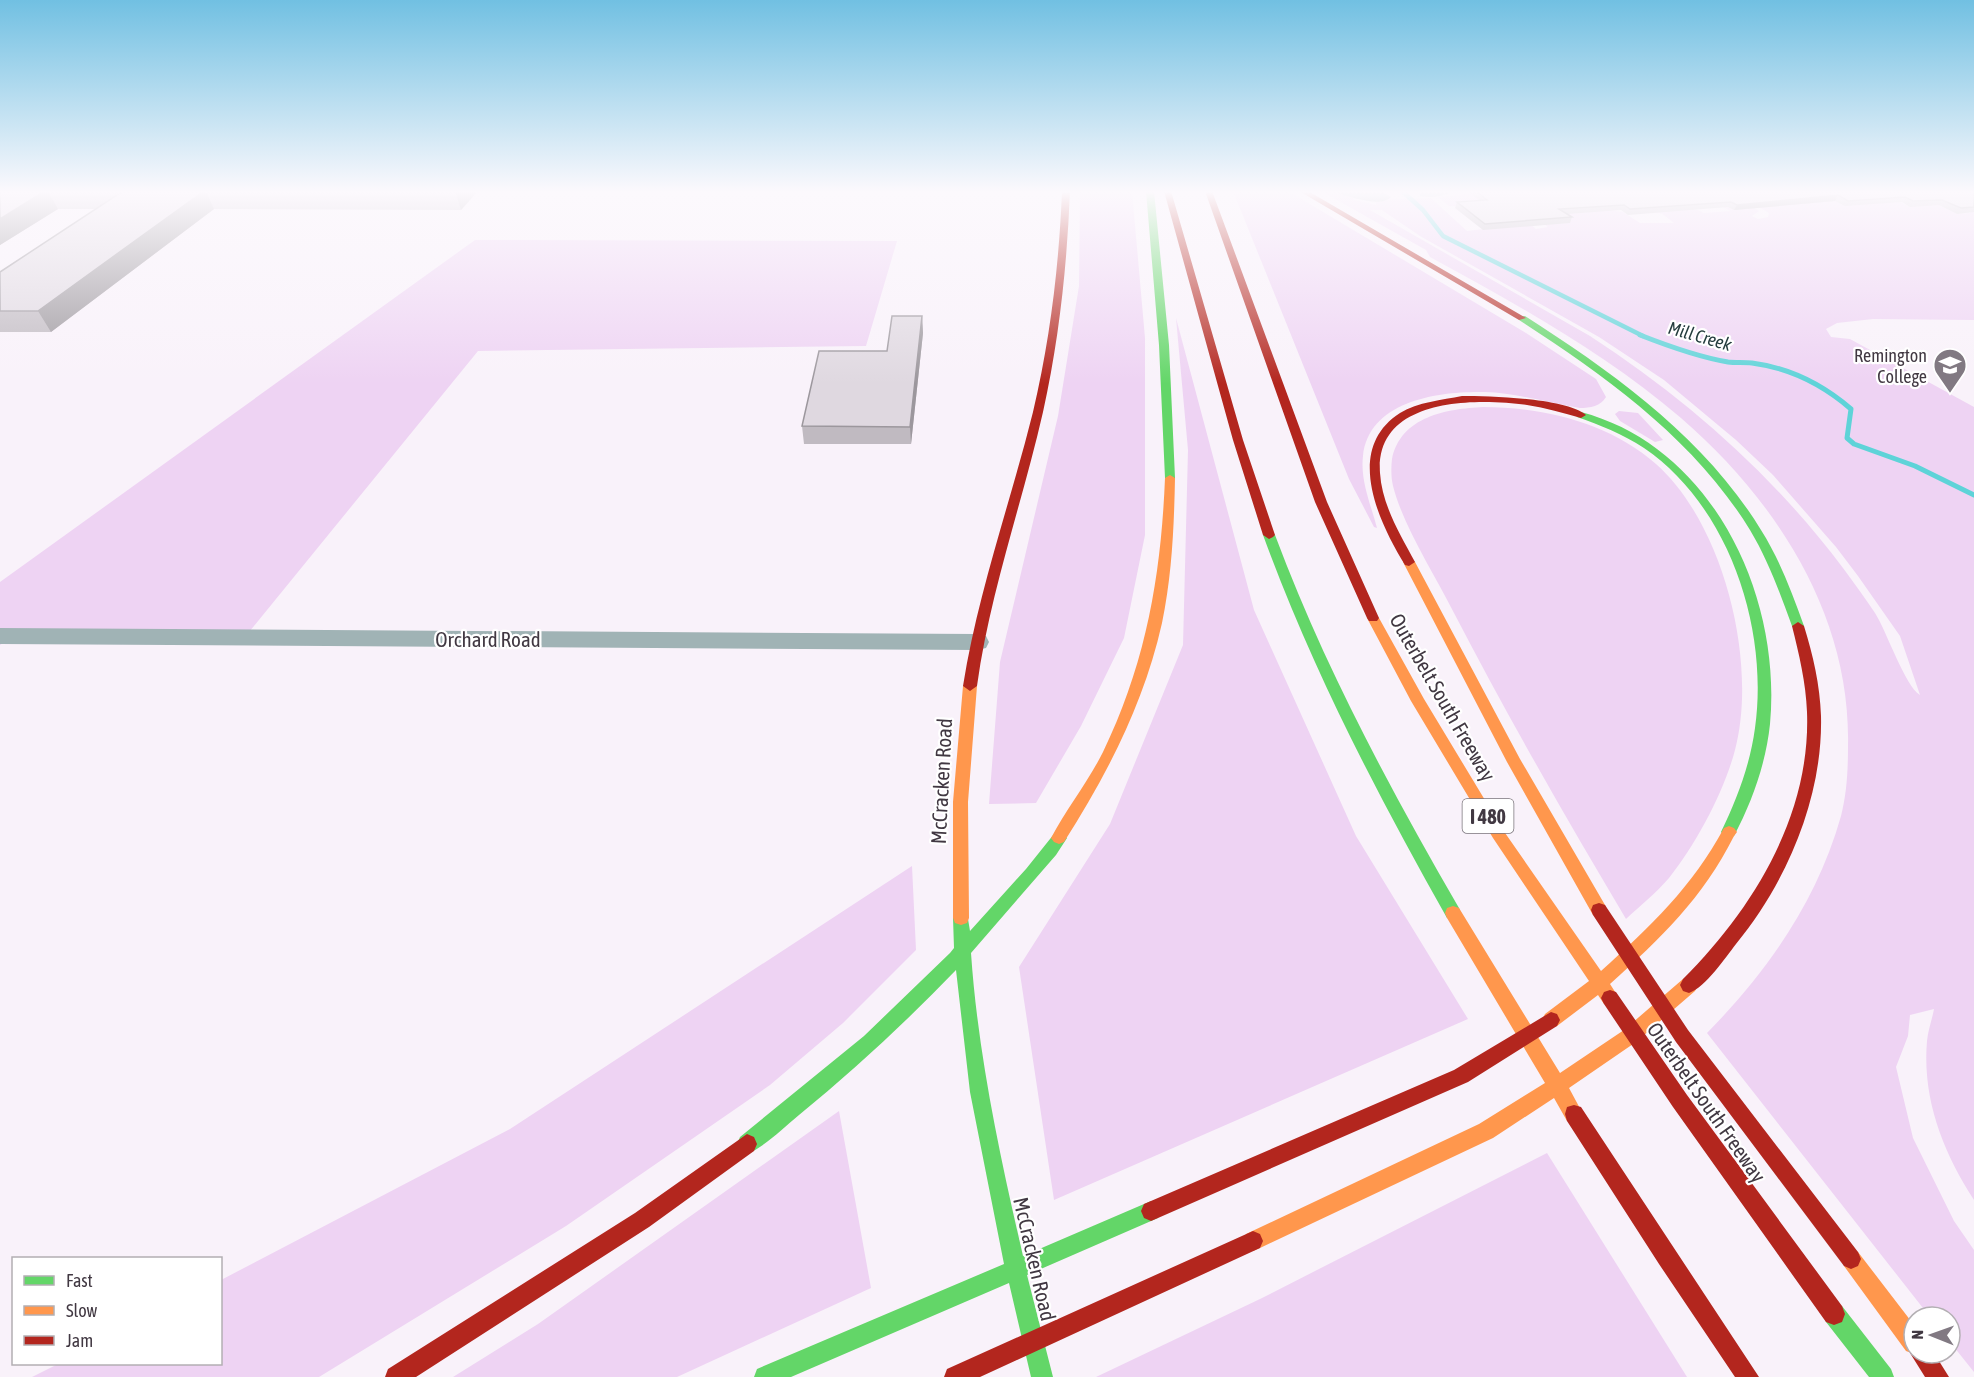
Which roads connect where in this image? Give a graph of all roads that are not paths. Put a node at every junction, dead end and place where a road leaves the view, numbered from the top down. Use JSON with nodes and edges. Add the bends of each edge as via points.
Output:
{"nodes":[{"id":1,"x":1064,"y":255,"type":"edge"},
{"id":2,"x":1155,"y":255,"type":"edge"},
{"id":3,"x":1186,"y":255,"type":"edge"},
{"id":4,"x":1231,"y":255,"type":"edge"},
{"id":5,"x":1413,"y":255,"type":"edge"},
{"id":6,"x":0,"y":636,"type":"edge"},
{"id":7,"x":977,"y":642,"type":"junction"},
{"id":8,"x":1629,"y":957,"type":"edge"},
{"id":9,"x":1629,"y":957,"type":"edge"},
{"id":10,"x":1629,"y":957,"type":"edge"},
{"id":11,"x":1629,"y":957,"type":"edge"},
{"id":12,"x":1902,"y":1327,"type":"edge"},
{"id":13,"x":396,"y":1377,"type":"edge"},
{"id":14,"x":765,"y":1377,"type":"edge"},
{"id":15,"x":955,"y":1377,"type":"edge"},
{"id":16,"x":1042,"y":1377,"type":"edge"},
{"id":17,"x":1748,"y":1377,"type":"edge"},
{"id":18,"x":1883,"y":1377,"type":"edge"}],
"edges":[{"from":1,"to":7,"type":"main road","name":"McCracken Road","via":[[1048,363]]},
{"from":2,"to":13,"type":"main road","via":[[1170,501],[1168,555],[1159,614],[1141,684],[1107,759],[1051,850],[982,932],[916,1000],[835,1074],[708,1174],[578,1264]]},
{"from":3,"to":17,"type":"main road","via":[[1263,514],[1288,584],[1381,784],[1493,983],[1597,1152]]},
{"from":4,"to":18,"type":"main road","name":"Outerbelt South Freeway","number":"I 480","via":[[1321,502],[1367,606],[1418,701],[1498,834],[1680,1101]]},
{"from":5,"to":15,"type":"main road","via":[[1524,320],[1627,391],[1705,463],[1740,506],[1769,554],[1794,608],[1809,666],[1814,724],[1805,793],[1780,859],[1750,914],[1705,969],[1644,1024],[1578,1075],[1481,1133]]},
{"from":6,"to":7,"type":"street","name":"Orchard Road"},
{"from":7,"to":16,"type":"main road","name":"McCracken Road","via":[[966,717],[957,837],[963,960],[999,1197]]},
{"from":8,"to":12,"type":"main road"},
{"from":9,"to":10,"type":"main road","via":[[1523,782],[1390,526],[1374,472],[1376,451],[1385,431],[1401,417],[1443,402],[1486,399],[1545,405],[1599,421],[1653,449],[1682,474],[1733,553],[1758,624],[1766,686],[1754,770],[1735,820],[1708,868],[1667,923]]},
{"from":11,"to":14,"type":"main road","via":[[1577,1003],[1465,1074]]}]}
